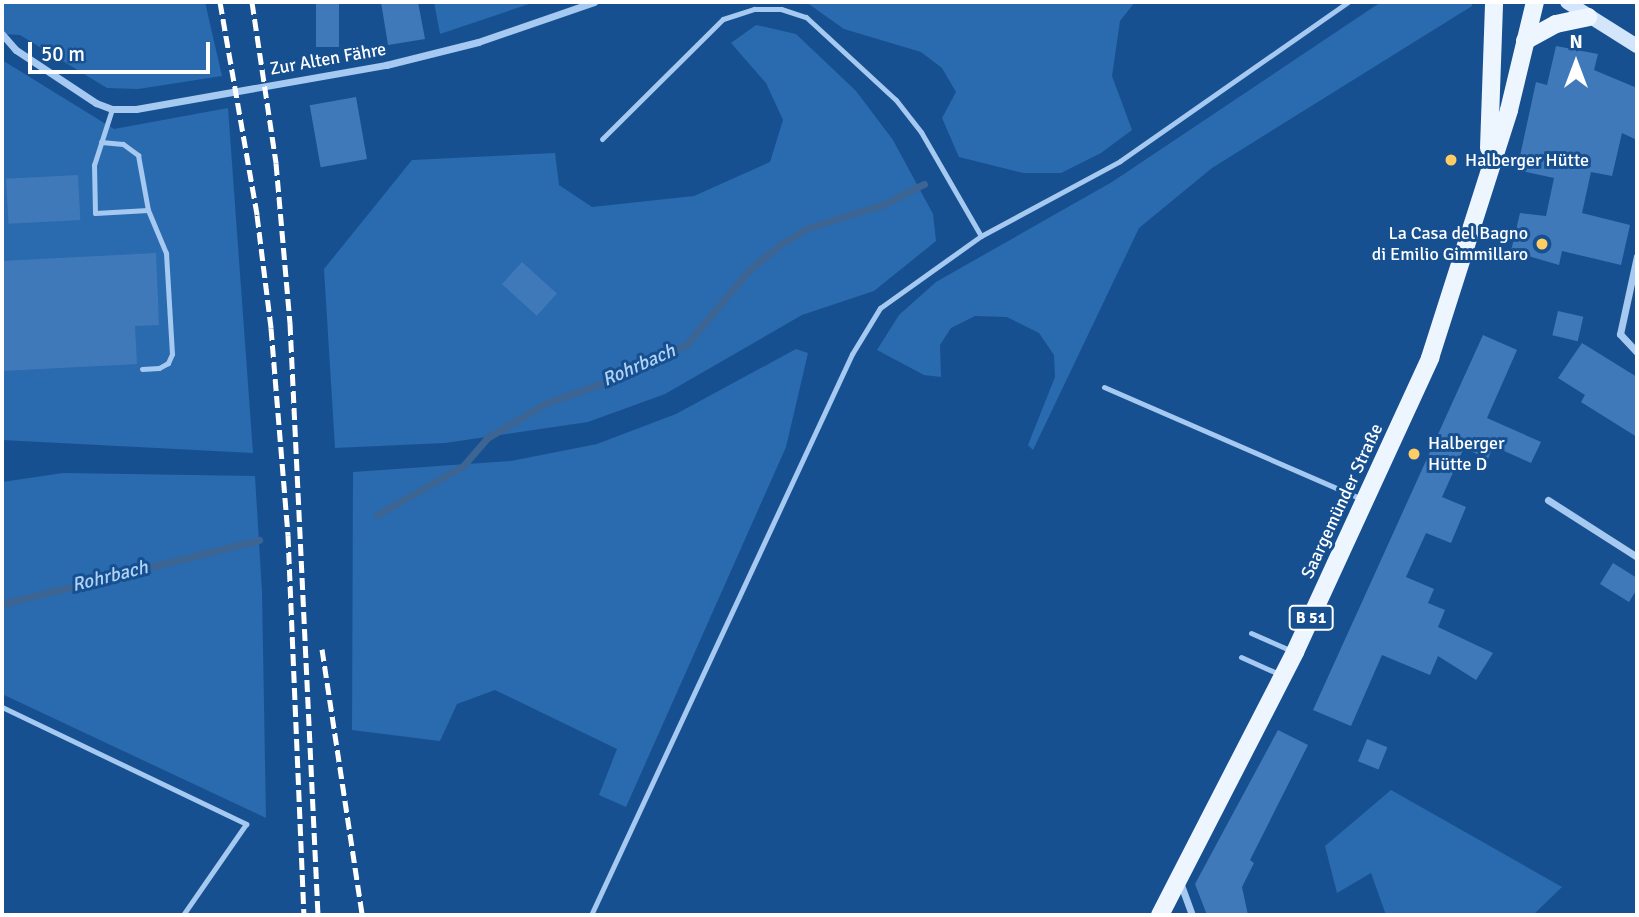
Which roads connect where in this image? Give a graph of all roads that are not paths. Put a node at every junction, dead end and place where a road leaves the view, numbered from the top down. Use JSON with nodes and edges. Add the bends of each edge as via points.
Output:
{"nodes":[{"id":1,"x":594,"y":2,"type":"edge"},
{"id":2,"x":1348,"y":2,"type":"edge"},
{"id":3,"x":1507,"y":2,"type":"edge"},
{"id":4,"x":1535,"y":2,"type":"edge"},
{"id":5,"x":1567,"y":2,"type":"edge"},
{"id":6,"x":1495,"y":9,"type":"edge"},
{"id":7,"x":1588,"y":17,"type":"junction"},
{"id":8,"x":2,"y":34,"type":"edge"},
{"id":9,"x":1525,"y":41,"type":"junction"},
{"id":10,"x":1637,"y":46,"type":"edge"},
{"id":11,"x":112,"y":109,"type":"junction"},
{"id":12,"x":602,"y":139,"type":"dead end"},
{"id":13,"x":101,"y":142,"type":"junction"},
{"id":14,"x":1488,"y":165,"type":"junction"},
{"id":15,"x":149,"y":210,"type":"junction"},
{"id":16,"x":981,"y":236,"type":"junction"},
{"id":17,"x":1637,"y":256,"type":"edge"},
{"id":18,"x":1637,"y":352,"type":"edge"},
{"id":19,"x":142,"y":369,"type":"dead end"},
{"id":20,"x":1104,"y":387,"type":"dead end"},
{"id":21,"x":1548,"y":500,"type":"dead end"},
{"id":22,"x":1367,"y":502,"type":"junction"},
{"id":23,"x":1637,"y":556,"type":"edge"},
{"id":24,"x":1251,"y":633,"type":"dead end"},
{"id":25,"x":1295,"y":652,"type":"junction"},
{"id":26,"x":1241,"y":657,"type":"dead end"},
{"id":27,"x":1283,"y":676,"type":"junction"},
{"id":28,"x":2,"y":707,"type":"edge"},
{"id":29,"x":1179,"y":878,"type":"junction"},
{"id":30,"x":183,"y":915,"type":"edge"},
{"id":31,"x":591,"y":915,"type":"edge"},
{"id":32,"x":1160,"y":915,"type":"edge"},
{"id":33,"x":1192,"y":915,"type":"edge"}],
"edges":[{"from":1,"to":11,"type":"street","name":"Zur Alten Fähre","via":[[478,42],[386,65]]},
{"from":2,"to":16,"type":"lane","via":[[1120,161]]},
{"from":3,"to":6,"type":"main road","number":"B 51"},
{"from":4,"to":9,"type":"main road","number":"B 51"},
{"from":5,"to":7,"type":"main road"},
{"from":6,"to":14,"type":"main road","name":"Saargemünder Straße","number":"B 51"},
{"from":7,"to":9,"type":"main road","via":[[1556,24]]},
{"from":7,"to":10,"type":"main road"},
{"from":8,"to":11,"type":"street","via":[[16,50]]},
{"from":9,"to":14,"type":"main road","name":"Saargemünder Straße","number":"B 51"},
{"from":11,"to":13,"type":"lane"},
{"from":12,"to":16,"type":"lane","via":[[723,19],[754,9],[781,9],[806,17],[897,100],[921,132]]},
{"from":13,"to":15,"type":"lane","via":[[134,149]]},
{"from":13,"to":15,"type":"lane","via":[[94,165],[95,213]]},
{"from":14,"to":22,"type":"main road","name":"Saargemünder Straße","number":"B 51","via":[[1447,313]]},
{"from":15,"to":19,"type":"lane","via":[[166,253],[172,354],[168,363]]},
{"from":16,"to":31,"type":"lane","via":[[880,308],[852,354]]},
{"from":17,"to":18,"type":"street","via":[[1620,334]]},
{"from":20,"to":22,"type":"lane"},
{"from":21,"to":23,"type":"street"},
{"from":22,"to":25,"type":"main road","name":"Saargemünder Straße","number":"B 51"},
{"from":24,"to":25,"type":"lane"},
{"from":25,"to":27,"type":"main road","name":"Saargemünder Straße","number":"B 51"},
{"from":26,"to":27,"type":"lane"},
{"from":27,"to":29,"type":"main road","name":"Saargemünder Straße","number":"B 51"},
{"from":28,"to":30,"type":"lane","via":[[246,824]]},
{"from":29,"to":32,"type":"main road","name":"Saargemünder Straße","number":"B 51"},
{"from":29,"to":33,"type":"street"}]}
